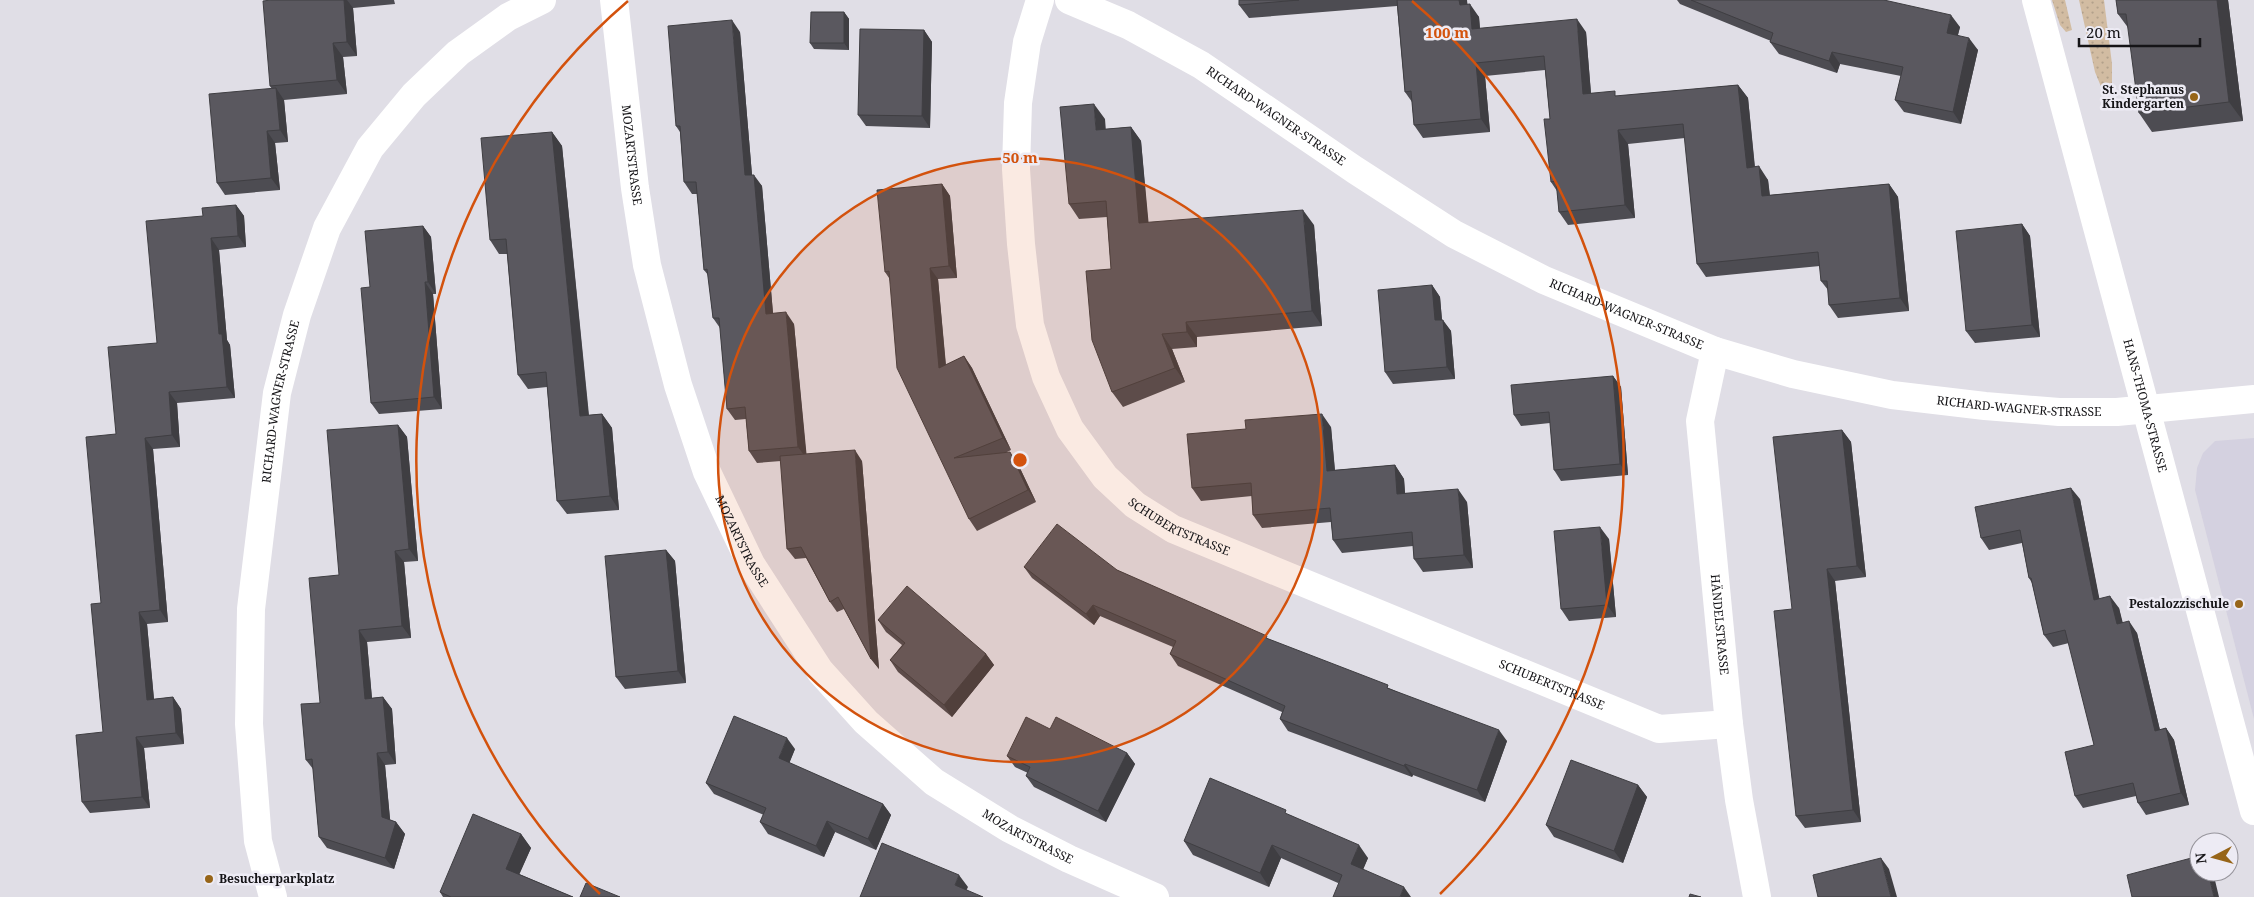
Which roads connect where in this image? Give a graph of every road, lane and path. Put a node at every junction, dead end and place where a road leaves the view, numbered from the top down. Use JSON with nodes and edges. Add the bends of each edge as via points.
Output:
{"nodes":[{"id":1,"x":542,"y":0,"type":"edge"},
{"id":2,"x":614,"y":0,"type":"edge"},
{"id":3,"x":1040,"y":0,"type":"edge"},
{"id":4,"x":1069,"y":0,"type":"edge"},
{"id":5,"x":2036,"y":0,"type":"edge"},
{"id":6,"x":1715,"y":351,"type":"junction"},
{"id":7,"x":2254,"y":399,"type":"edge"},
{"id":8,"x":2147,"y":408,"type":"junction"},
{"id":9,"x":1729,"y":724,"type":"junction"},
{"id":10,"x":2246,"y":756,"type":"edge"},
{"id":11,"x":2254,"y":811,"type":"edge"},
{"id":12,"x":273,"y":897,"type":"edge"},
{"id":13,"x":1155,"y":897,"type":"edge"},
{"id":14,"x":1757,"y":897,"type":"edge"}],
"edges":[{"from":1,"to":12,"type":"street","name":"RICHARD-WAGNER-STRASSE","via":[[508,17],[458,52],[414,95],[370,148],[327,228],[297,315],[277,393],[251,608],[249,724],[258,841]]},
{"from":2,"to":13,"type":"street","name":"MOZARTSTRASSE","via":[[647,264],[678,385],[706,472],[751,564],[820,671],[866,722],[934,782],[1010,829]]},
{"from":3,"to":9,"type":"street","name":"SCHUBERTSTRASSE","via":[[1027,42],[1018,103],[1016,169],[1030,325],[1046,377],[1070,429],[1105,477],[1135,506],[1173,529],[1658,729]]},
{"from":4,"to":6,"type":"street","name":"RICHARD-WAGNER-STRASSE","via":[[1128,25],[1201,65],[1454,234],[1544,280]]},
{"from":5,"to":8,"type":"street","name":"HANS-THOMA-STRASSE"},
{"from":6,"to":8,"type":"street","name":"RICHARD-WAGNER-STRASSE","via":[[1793,374],[1892,395],[2059,412],[2117,412]]},
{"from":6,"to":9,"type":"street","name":"HÄNDELSTRASSE","via":[[1700,421]]},
{"from":7,"to":8,"type":"street","name":"RICHARD-WAGNER-STRASSE"},
{"from":8,"to":10,"type":"street","name":"HANS-THOMA-STRASSE"},
{"from":9,"to":14,"type":"street","name":"HÄNDELSTRASSE"},
{"from":10,"to":11,"type":"street","name":"HANS-THOMA-STRASSE"}]}
